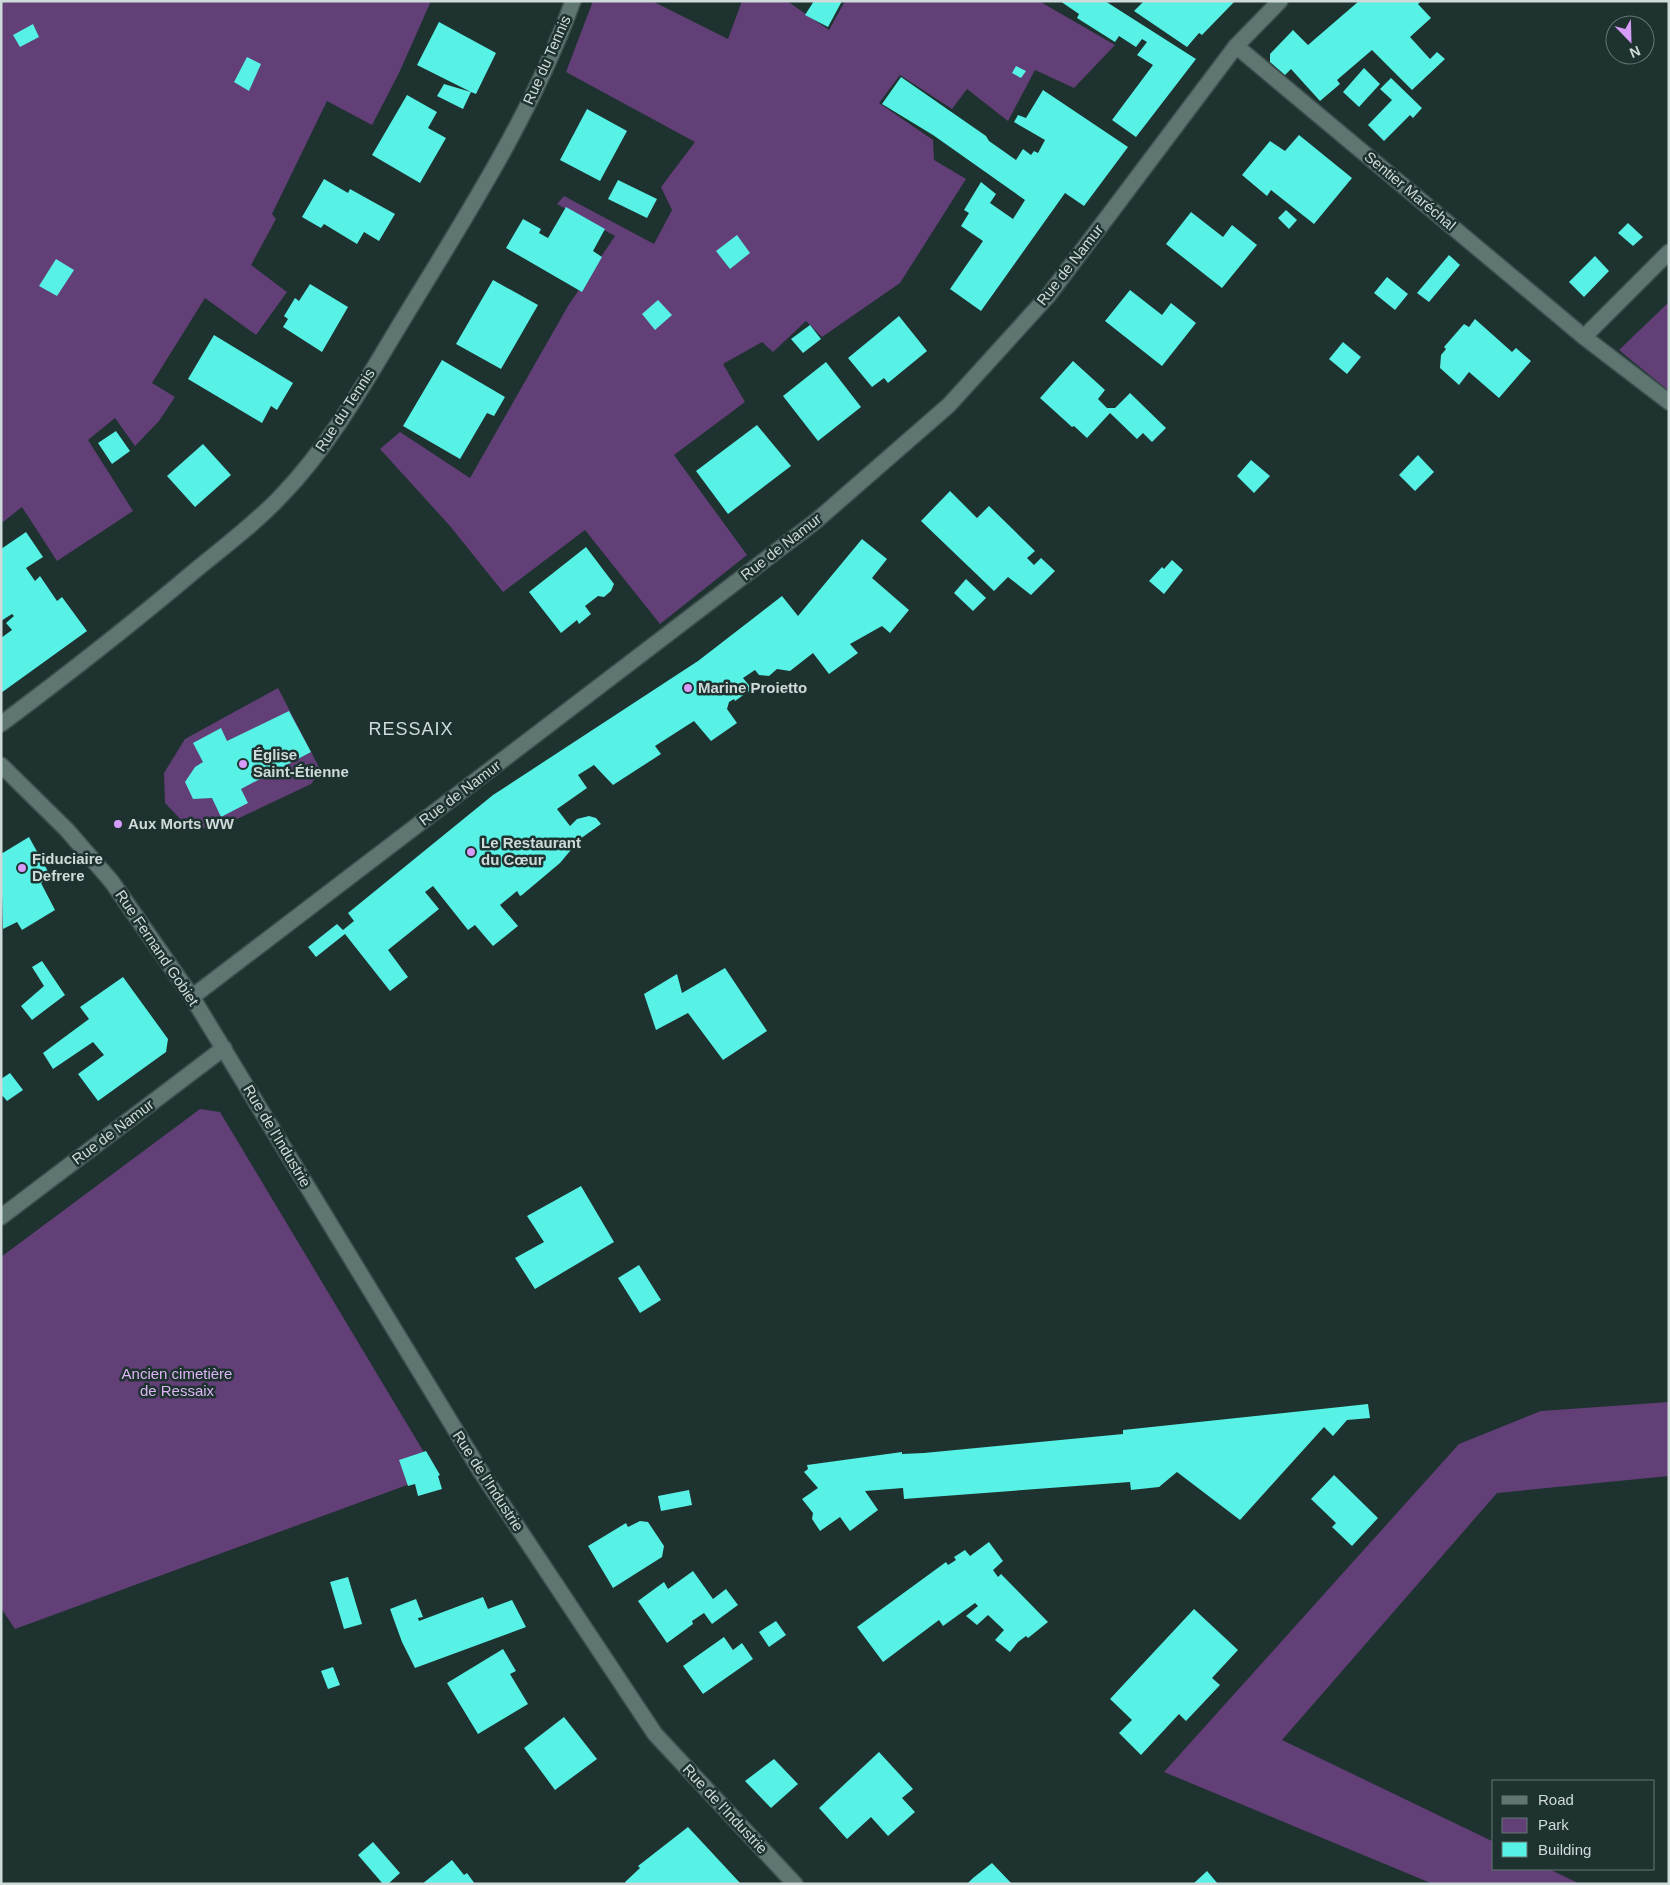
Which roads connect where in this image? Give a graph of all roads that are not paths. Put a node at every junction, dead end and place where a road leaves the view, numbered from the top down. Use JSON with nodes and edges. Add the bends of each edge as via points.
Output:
{"nodes":[{"id":1,"x":573,"y":1,"type":"edge"},
{"id":2,"x":1280,"y":1,"type":"edge"},
{"id":3,"x":1236,"y":46,"type":"junction"},
{"id":4,"x":1669,"y":252,"type":"edge"},
{"id":5,"x":1584,"y":337,"type":"junction"},
{"id":6,"x":1669,"y":402,"type":"edge"},
{"id":7,"x":1,"y":724,"type":"edge"},
{"id":8,"x":1,"y":766,"type":"edge"},
{"id":9,"x":192,"y":997,"type":"junction"},
{"id":10,"x":224,"y":1048,"type":"junction"},
{"id":11,"x":1,"y":1217,"type":"edge"},
{"id":12,"x":795,"y":1884,"type":"edge"}],
"edges":[{"from":1,"to":7,"type":"street","name":"Rue du Tennis","via":[[520,119],[464,220],[360,389],[307,467],[255,521],[133,623]]},
{"from":2,"to":3,"type":"street","name":"Rue de Namur"},
{"from":3,"to":5,"type":"street","name":"Sentier Maréchal"},
{"from":3,"to":9,"type":"street","name":"Rue de Namur","via":[[1048,296],[949,405],[816,521]]},
{"from":4,"to":5,"type":"street"},
{"from":5,"to":6,"type":"street","name":"Sentier Maréchal"},
{"from":8,"to":9,"type":"street","name":"Rue Fernand Gobiet","via":[[67,830],[112,882]]},
{"from":9,"to":10,"type":"street","name":"Rue Fernand Gobiet"},
{"from":10,"to":11,"type":"street","name":"Rue de Namur"},
{"from":10,"to":12,"type":"street","name":"Rue de l'Industrie","via":[[480,1472],[655,1734]]}]}
